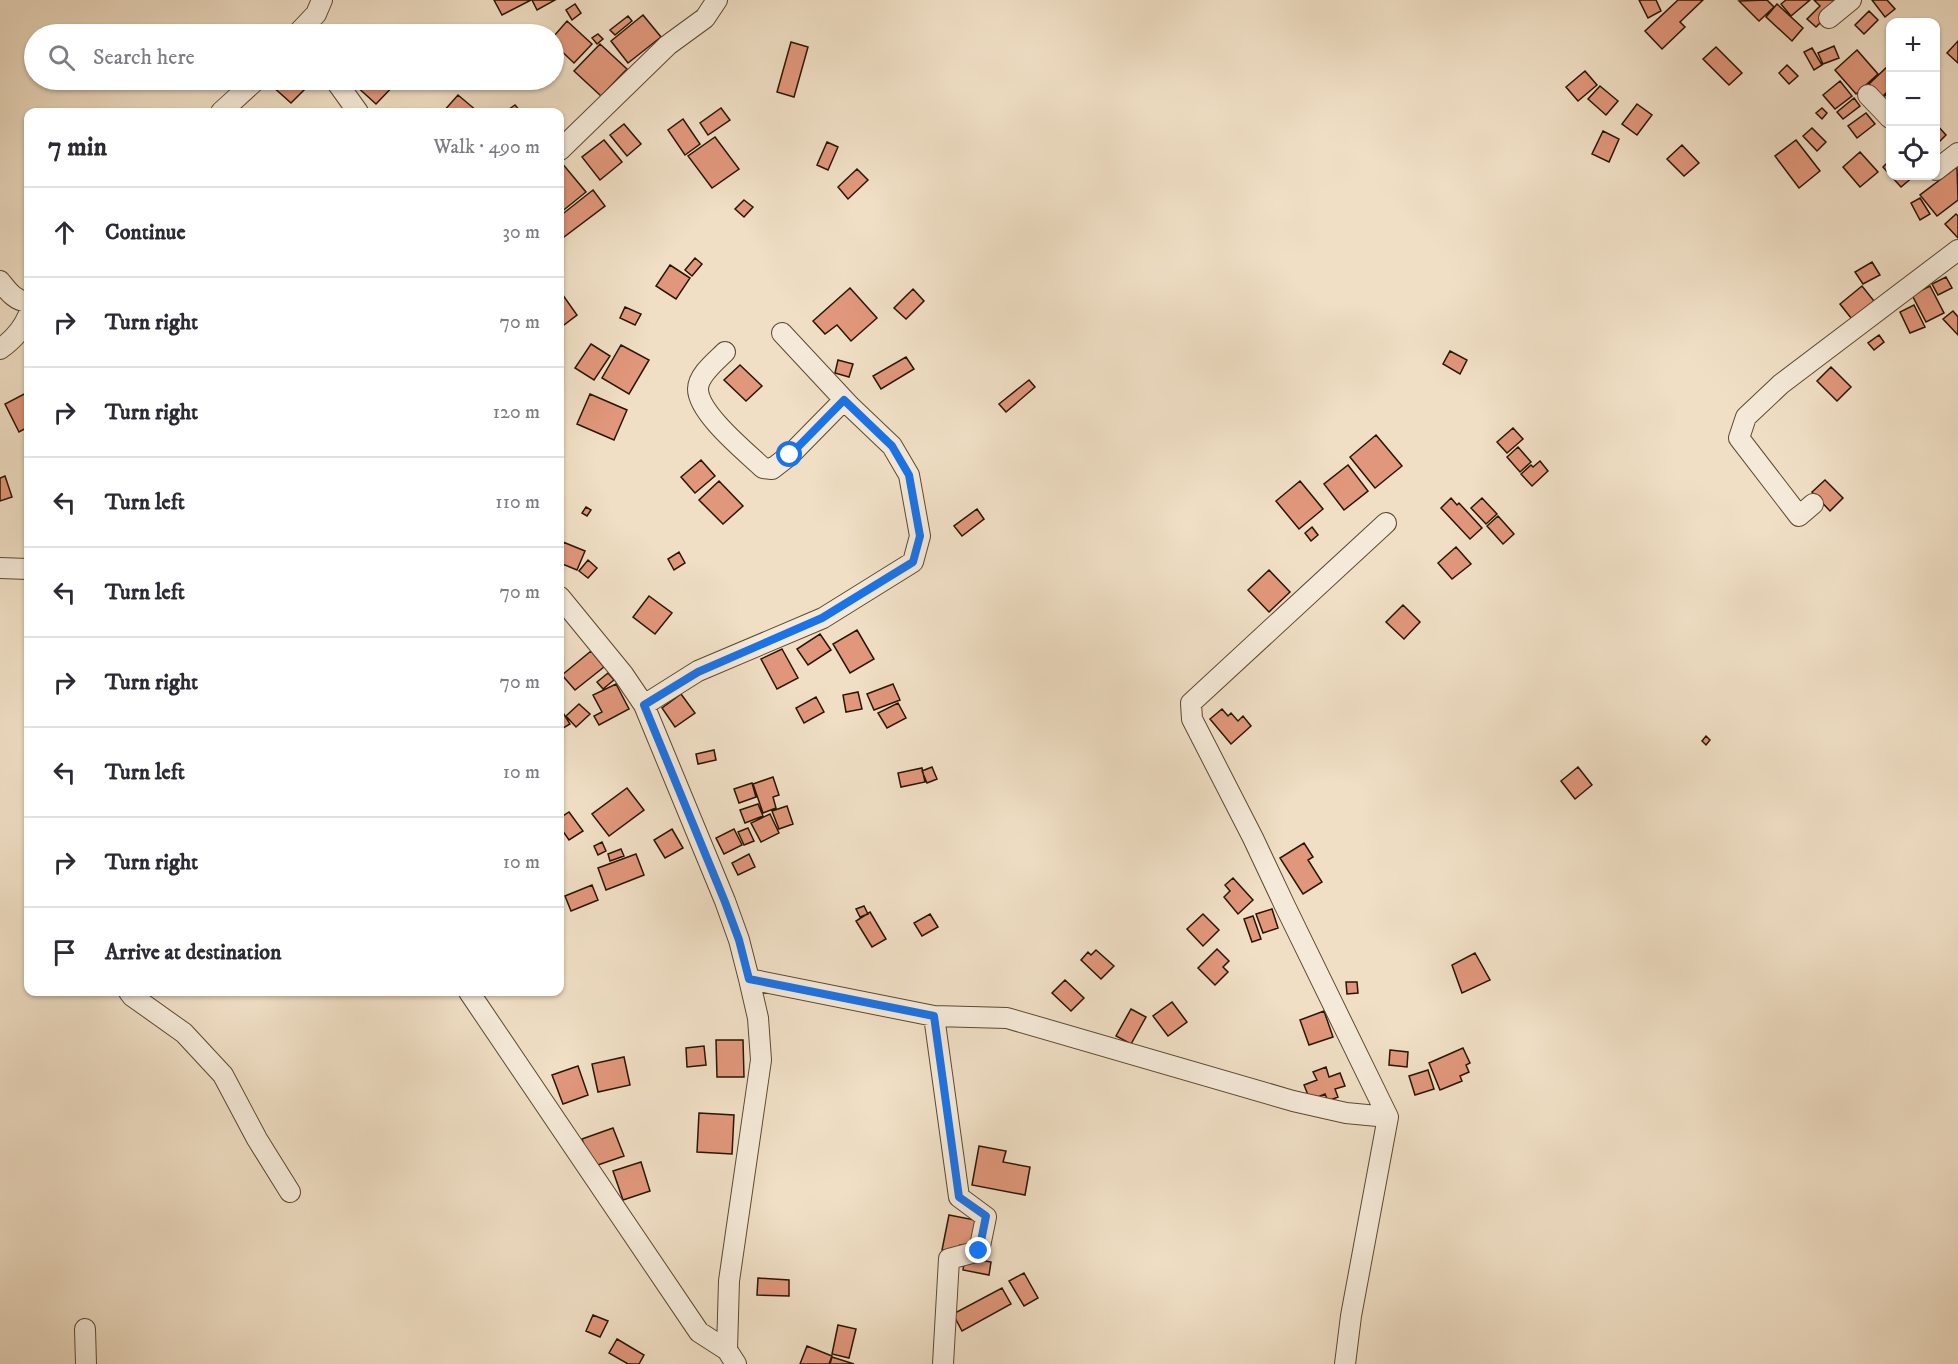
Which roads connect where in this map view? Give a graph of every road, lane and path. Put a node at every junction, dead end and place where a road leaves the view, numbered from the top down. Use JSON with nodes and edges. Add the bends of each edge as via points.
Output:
{"nodes":[{"id":1,"x":322,"y":0,"type":"edge"},
{"id":2,"x":717,"y":0,"type":"edge"},
{"id":3,"x":1851,"y":0,"type":"edge"},
{"id":4,"x":1829,"y":18,"type":"dead end"},
{"id":5,"x":308,"y":24,"type":"edge"},
{"id":6,"x":245,"y":90,"type":"edge"},
{"id":7,"x":342,"y":90,"type":"edge"},
{"id":8,"x":1868,"y":95,"type":"dead end"},
{"id":9,"x":225,"y":108,"type":"edge"},
{"id":10,"x":355,"y":108,"type":"edge"},
{"id":11,"x":1886,"y":114,"type":"edge"},
{"id":12,"x":564,"y":146,"type":"edge"},
{"id":13,"x":1958,"y":153,"type":"edge"},
{"id":14,"x":1940,"y":166,"type":"edge"},
{"id":15,"x":1958,"y":250,"type":"edge"},
{"id":16,"x":0,"y":281,"type":"edge"},
{"id":17,"x":24,"y":302,"type":"edge"},
{"id":18,"x":24,"y":328,"type":"edge"},
{"id":19,"x":782,"y":333,"type":"dead end"},
{"id":20,"x":0,"y":349,"type":"edge"},
{"id":21,"x":725,"y":352,"type":"dead end"},
{"id":22,"x":844,"y":400,"type":"junction"},
{"id":23,"x":1813,"y":504,"type":"dead end"},
{"id":24,"x":1386,"y":522,"type":"dead end"},
{"id":25,"x":0,"y":568,"type":"edge"},
{"id":26,"x":24,"y":569,"type":"edge"},
{"id":27,"x":564,"y":602,"type":"edge"},
{"id":28,"x":644,"y":705,"type":"junction"},
{"id":29,"x":749,"y":979,"type":"junction"},
{"id":30,"x":132,"y":996,"type":"edge"},
{"id":31,"x":472,"y":996,"type":"edge"},
{"id":32,"x":934,"y":1016,"type":"junction"},
{"id":33,"x":1388,"y":1117,"type":"junction"},
{"id":34,"x":290,"y":1192,"type":"dead end"},
{"id":35,"x":85,"y":1329,"type":"dead end"},
{"id":36,"x":732,"y":1357,"type":"edge"},
{"id":37,"x":86,"y":1364,"type":"edge"},
{"id":38,"x":943,"y":1364,"type":"edge"},
{"id":39,"x":1345,"y":1364,"type":"edge"}],
"edges":[{"from":1,"to":5,"type":"street"},
{"from":2,"to":12,"type":"street","via":[[705,18],[668,45]]},
{"from":3,"to":4,"type":"street"},
{"from":6,"to":9,"type":"street"},
{"from":7,"to":10,"type":"street"},
{"from":8,"to":11,"type":"street"},
{"from":13,"to":14,"type":"street"},
{"from":15,"to":23,"type":"street","via":[[1789,377],[1746,417],[1739,438],[1799,516]]},
{"from":16,"to":17,"type":"street"},
{"from":18,"to":20,"type":"street"},
{"from":19,"to":22,"type":"street"},
{"from":21,"to":22,"type":"street","via":[[706,372],[698,388],[701,402],[763,468],[772,469],[781,462]]},
{"from":22,"to":28,"type":"street","via":[[892,446],[909,475],[920,536],[913,562],[822,618],[698,672]]},
{"from":24,"to":33,"type":"street","via":[[1191,703],[1192,719]]},
{"from":25,"to":26,"type":"street"},
{"from":27,"to":28,"type":"street"},
{"from":28,"to":29,"type":"street","via":[[725,902]]},
{"from":29,"to":32,"type":"street"},
{"from":29,"to":36,"type":"street","via":[[758,1018],[760,1060],[733,1245],[729,1293]]},
{"from":30,"to":34,"type":"street","via":[[184,1033],[223,1075]]},
{"from":31,"to":36,"type":"street","via":[[699,1332]]},
{"from":32,"to":33,"type":"street","via":[[1007,1018],[1293,1101],[1346,1113]]},
{"from":32,"to":38,"type":"street","via":[[959,1197],[986,1216],[979,1251],[948,1259]]},
{"from":33,"to":39,"type":"street"},
{"from":35,"to":37,"type":"street"}]}
